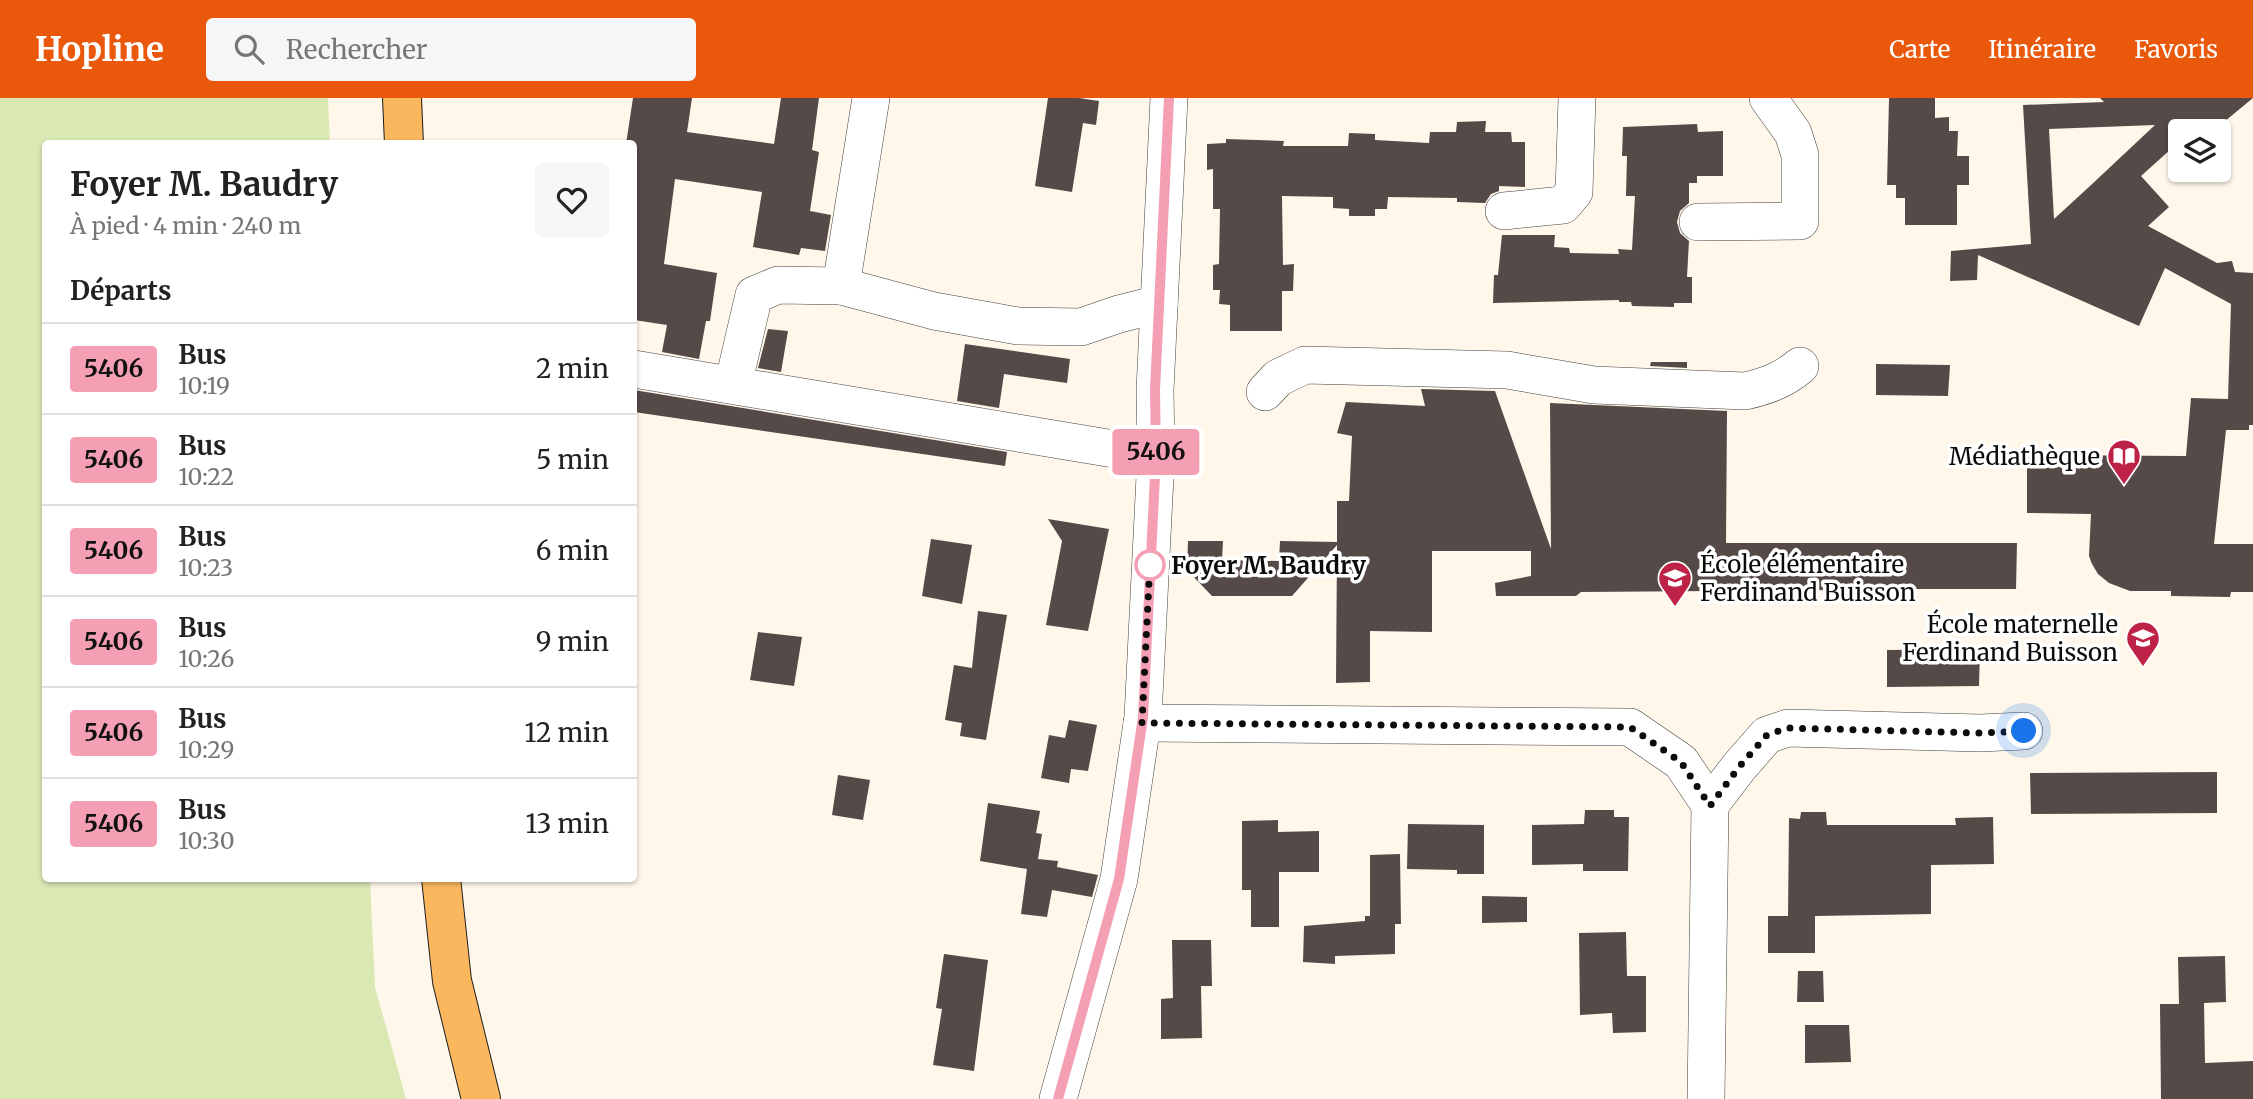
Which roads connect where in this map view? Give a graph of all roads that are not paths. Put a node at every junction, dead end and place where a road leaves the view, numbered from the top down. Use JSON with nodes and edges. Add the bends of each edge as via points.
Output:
{"nodes":[{"id":1,"x":402,"y":98,"type":"edge"},
{"id":2,"x":871,"y":98,"type":"edge"},
{"id":3,"x":1169,"y":98,"type":"edge"},
{"id":4,"x":1577,"y":98,"type":"edge"},
{"id":5,"x":1768,"y":98,"type":"edge"},
{"id":6,"x":404,"y":140,"type":"edge"},
{"id":7,"x":1504,"y":212,"type":"dead end"},
{"id":8,"x":1698,"y":222,"type":"dead end"},
{"id":9,"x":841,"y":286,"type":"junction"},
{"id":10,"x":1159,"y":304,"type":"junction"},
{"id":11,"x":1800,"y":366,"type":"dead end"},
{"id":12,"x":637,"y":369,"type":"edge"},
{"id":13,"x":733,"y":385,"type":"junction"},
{"id":14,"x":1265,"y":392,"type":"dead end"},
{"id":15,"x":1156,"y":456,"type":"junction"},
{"id":16,"x":1142,"y":723,"type":"junction"},
{"id":17,"x":2024,"y":731,"type":"dead end"},
{"id":18,"x":1710,"y":806,"type":"junction"},
{"id":19,"x":441,"y":882,"type":"edge"},
{"id":20,"x":481,"y":1099,"type":"edge"},
{"id":21,"x":1058,"y":1099,"type":"edge"},
{"id":22,"x":1706,"y":1099,"type":"edge"}],
"edges":[{"from":1,"to":6,"type":"main road"},
{"from":2,"to":9,"type":"street"},
{"from":3,"to":10,"type":"street"},
{"from":4,"to":7,"type":"street","via":[[1574,192],[1563,205]]},
{"from":5,"to":8,"type":"street","via":[[1794,133],[1800,155],[1800,221]]},
{"from":9,"to":10,"type":"street","via":[[934,311],[1018,326],[1081,327]]},
{"from":9,"to":13,"type":"street","via":[[778,285],[754,295]]},
{"from":10,"to":15,"type":"street"},
{"from":11,"to":14,"type":"street","via":[[1787,377],[1745,391],[1594,385],[1507,370],[1305,365],[1278,378]]},
{"from":12,"to":13,"type":"street"},
{"from":13,"to":15,"type":"street"},
{"from":15,"to":16,"type":"street"},
{"from":16,"to":18,"type":"street","via":[[1630,727],[1681,762]]},
{"from":16,"to":21,"type":"street","via":[[1119,879]]},
{"from":17,"to":18,"type":"street","via":[[1788,728],[1767,735]]},
{"from":18,"to":22,"type":"street"},
{"from":19,"to":20,"type":"main road","via":[[452,981]]}]}
